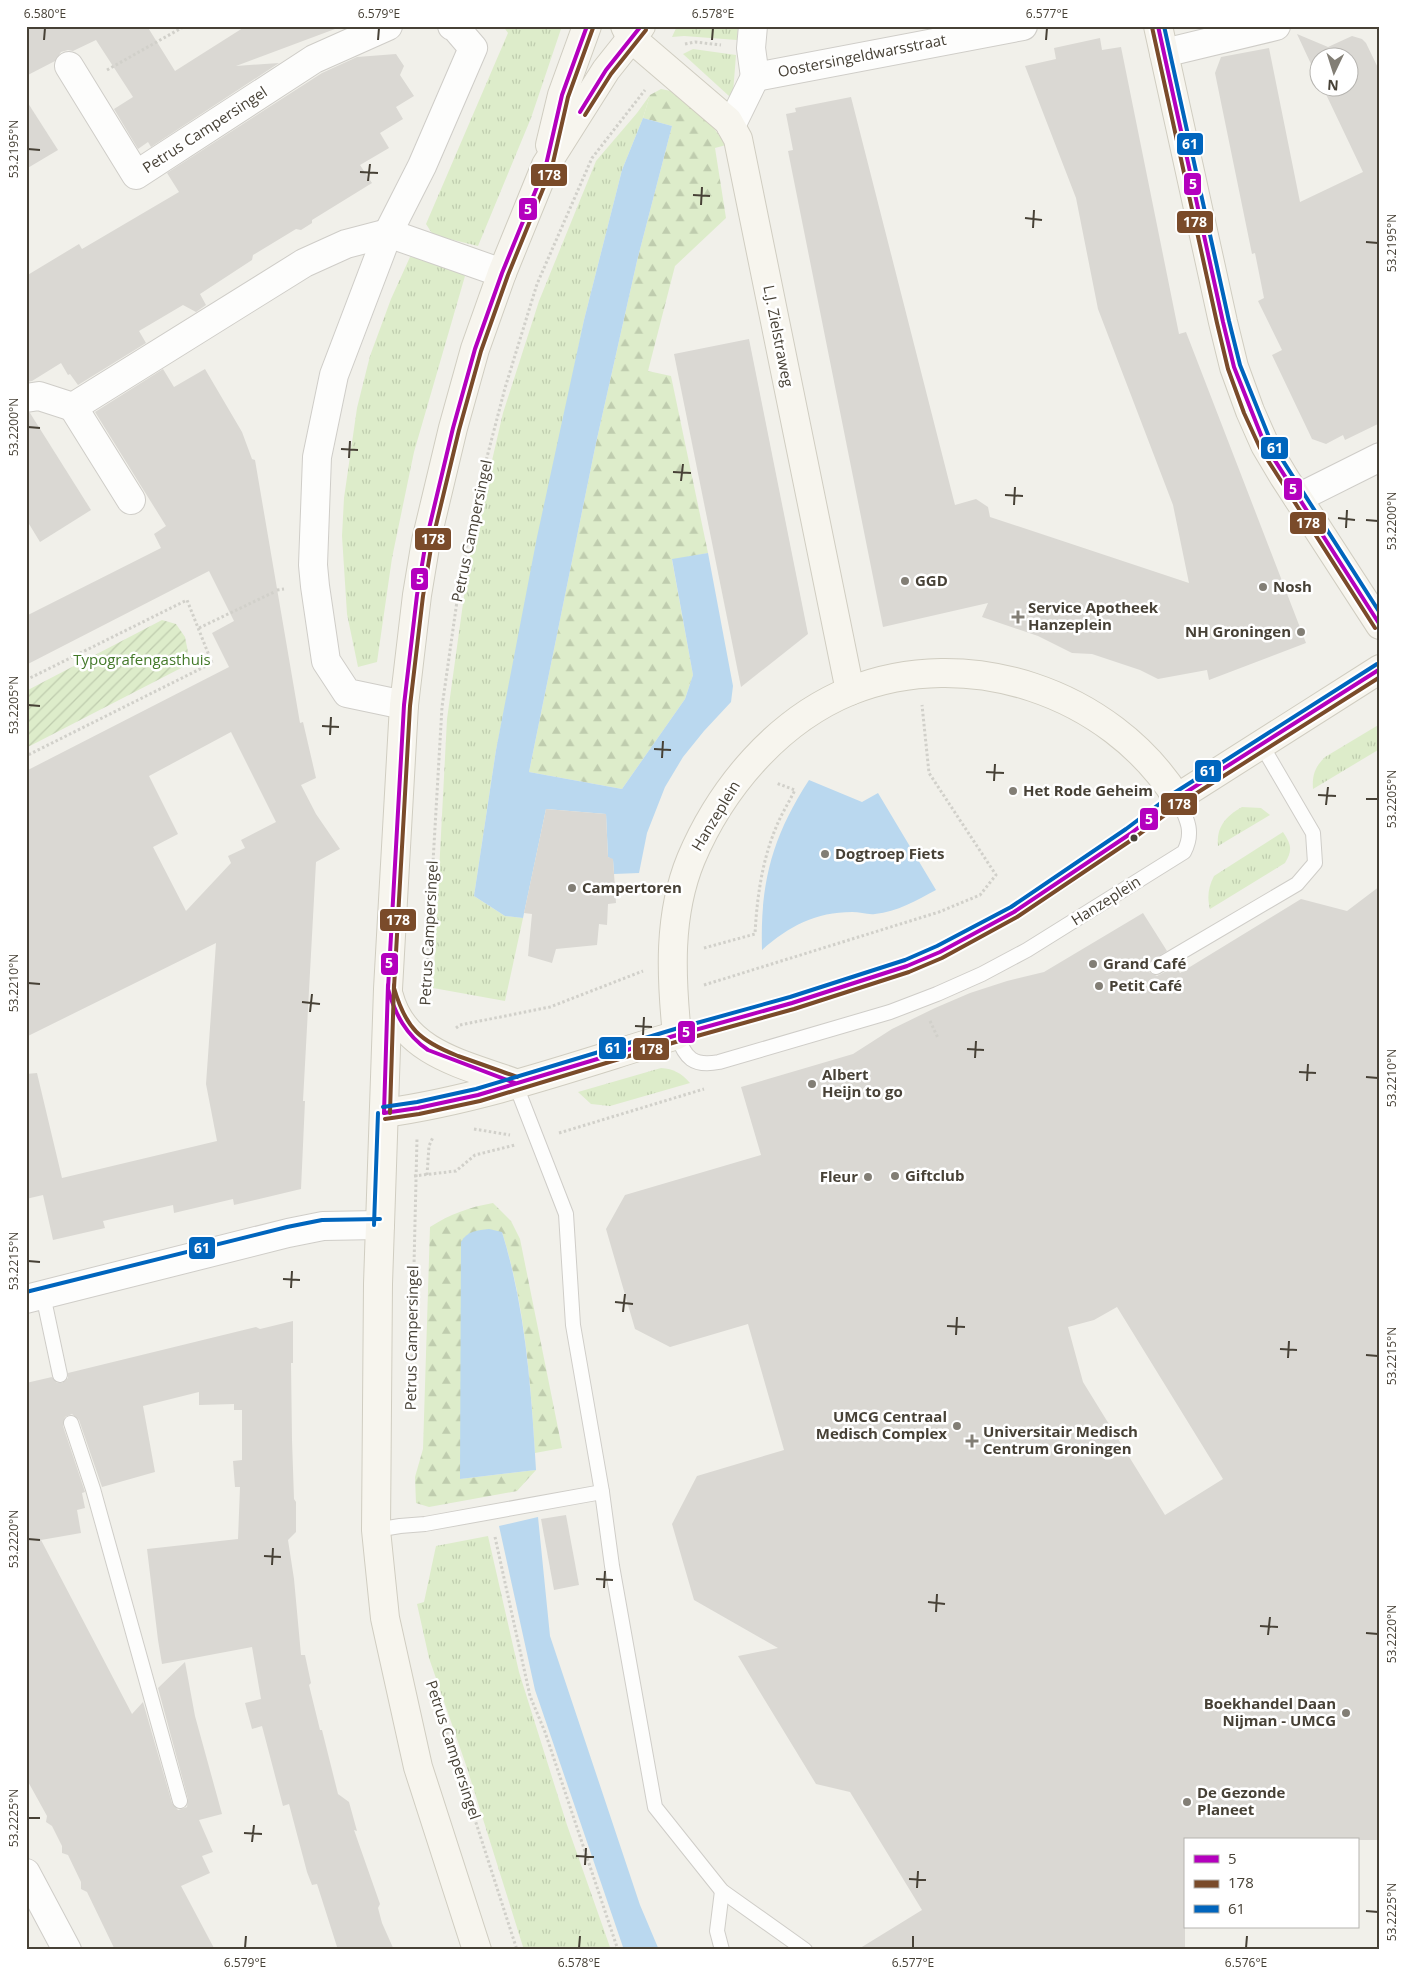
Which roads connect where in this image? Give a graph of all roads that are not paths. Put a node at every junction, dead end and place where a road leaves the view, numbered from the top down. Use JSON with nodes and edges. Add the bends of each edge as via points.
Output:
{"nodes":[{"id":1,"x":388,"y":26,"type":"edge"},
{"id":2,"x":452,"y":26,"type":"edge"},
{"id":3,"x":587,"y":26,"type":"edge"},
{"id":4,"x":1024,"y":26,"type":"edge"},
{"id":5,"x":1158,"y":26,"type":"edge"},
{"id":6,"x":1276,"y":26,"type":"edge"},
{"id":7,"x":632,"y":30,"type":"edge"},
{"id":8,"x":752,"y":37,"type":"edge"},
{"id":9,"x":1164,"y":53,"type":"junction"},
{"id":10,"x":74,"y":75,"type":"road end"},
{"id":11,"x":755,"y":77,"type":"junction"},
{"id":12,"x":731,"y":126,"type":"junction"},
{"id":13,"x":546,"y":166,"type":"junction"},
{"id":14,"x":388,"y":233,"type":"junction"},
{"id":15,"x":502,"y":273,"type":"junction"},
{"id":16,"x":26,"y":398,"type":"edge"},
{"id":17,"x":73,"y":407,"type":"junction"},
{"id":18,"x":1380,"y":457,"type":"edge"},
{"id":19,"x":1298,"y":498,"type":"junction"},
{"id":20,"x":131,"y":500,"type":"dead end"},
{"id":21,"x":1380,"y":625,"type":"edge"},
{"id":22,"x":1380,"y":669,"type":"edge"},
{"id":23,"x":850,"y":691,"type":"junction"},
{"id":24,"x":404,"y":705,"type":"junction"},
{"id":25,"x":1260,"y":744,"type":"junction"},
{"id":26,"x":1177,"y":798,"type":"junction"},
{"id":27,"x":1156,"y":968,"type":"dead end"},
{"id":28,"x":388,"y":989,"type":"junction"},
{"id":29,"x":677,"y":1035,"type":"junction"},
{"id":30,"x":515,"y":1083,"type":"junction"},
{"id":31,"x":384,"y":1113,"type":"junction"},
{"id":32,"x":380,"y":1225,"type":"junction"},
{"id":33,"x":35,"y":1297,"type":"edge"},
{"id":34,"x":60,"y":1375,"type":"dead end"},
{"id":35,"x":71,"y":1423,"type":"dead end"},
{"id":36,"x":602,"y":1492,"type":"junction"},
{"id":37,"x":376,"y":1530,"type":"junction"},
{"id":38,"x":180,"y":1801,"type":"dead end"},
{"id":39,"x":26,"y":1873,"type":"edge"},
{"id":40,"x":722,"y":1891,"type":"junction"},
{"id":41,"x":67,"y":1950,"type":"edge"},
{"id":42,"x":476,"y":1950,"type":"edge"},
{"id":43,"x":722,"y":1950,"type":"edge"},
{"id":44,"x":805,"y":1950,"type":"edge"}],
"edges":[{"from":1,"to":10,"type":"street","name":"Petrus Campersingel","via":[[314,59],[136,175]]},
{"from":2,"to":14,"type":"street","via":[[473,48],[422,166]]},
{"from":3,"to":13,"type":"street","name":"Petrus Campersingel","via":[[562,95]]},
{"from":4,"to":11,"type":"street","name":"Oostersingeldwarsstraat"},
{"from":5,"to":9,"type":"street"},
{"from":6,"to":9,"type":"street"},
{"from":7,"to":12,"type":"street","name":"L.J. Zielstraweg","via":[[664,66]]},
{"from":7,"to":13,"type":"street","name":"Petrus Campersingel"},
{"from":8,"to":11,"type":"street"},
{"from":9,"to":19,"type":"street","via":[[1234,367],[1266,445]]},
{"from":11,"to":12,"type":"street"},
{"from":12,"to":23,"type":"street","name":"L.J. Zielstraweg","via":[[738,139]]},
{"from":13,"to":15,"type":"street","name":"Petrus Campersingel"},
{"from":14,"to":15,"type":"street"},
{"from":14,"to":17,"type":"street","via":[[346,244],[304,263]]},
{"from":14,"to":24,"type":"street","via":[[334,375],[317,457],[313,565],[326,661],[347,693]]},
{"from":15,"to":24,"type":"street","name":"Petrus Campersingel","via":[[473,356],[438,487],[417,595]]},
{"from":16,"to":17,"type":"street","via":[[39,396]]},
{"from":17,"to":20,"type":"street"},
{"from":18,"to":19,"type":"street"},
{"from":19,"to":21,"type":"street"},
{"from":22,"to":25,"type":"street"},
{"from":23,"to":26,"type":"street","name":"Hanzeplein","via":[[884,681],[954,673],[1025,684],[1058,696],[1118,732],[1144,756]]},
{"from":23,"to":29,"type":"street","name":"Hanzeplein","via":[[820,706],[767,747],[729,790],[706,828],[690,861],[674,931],[672,970]]},
{"from":24,"to":28,"type":"street","name":"Petrus Campersingel"},
{"from":25,"to":26,"type":"street"},
{"from":25,"to":27,"type":"lane","via":[[1313,833],[1315,863],[1296,884]]},
{"from":26,"to":29,"type":"lane","via":[[1053,887],[940,952],[802,1000]]},
{"from":26,"to":29,"type":"lane","name":"Hanzeplein","via":[[1190,826],[1189,843],[1184,852],[1027,950],[982,974],[890,1012],[709,1064],[689,1058]]},
{"from":28,"to":30,"type":"street","via":[[400,1021],[410,1036],[422,1045],[438,1055]]},
{"from":28,"to":31,"type":"street","name":"Petrus Campersingel"},
{"from":29,"to":30,"type":"street"},
{"from":30,"to":31,"type":"street","via":[[478,1095]]},
{"from":30,"to":36,"type":"lane","via":[[566,1214],[573,1325]]},
{"from":31,"to":32,"type":"street","name":"Petrus Campersingel"},
{"from":32,"to":33,"type":"street","via":[[323,1226],[288,1233]]},
{"from":32,"to":37,"type":"street","name":"Petrus Campersingel"},
{"from":33,"to":34,"type":"lane"},
{"from":35,"to":38,"type":"lane","via":[[93,1489]]},
{"from":36,"to":37,"type":"lane"},
{"from":36,"to":40,"type":"lane","via":[[655,1807]]},
{"from":37,"to":42,"type":"street","name":"Petrus Campersingel","via":[[385,1618],[418,1767]]},
{"from":39,"to":41,"type":"street"},
{"from":40,"to":43,"type":"lane","via":[[717,1931]]},
{"from":40,"to":44,"type":"lane"}]}
